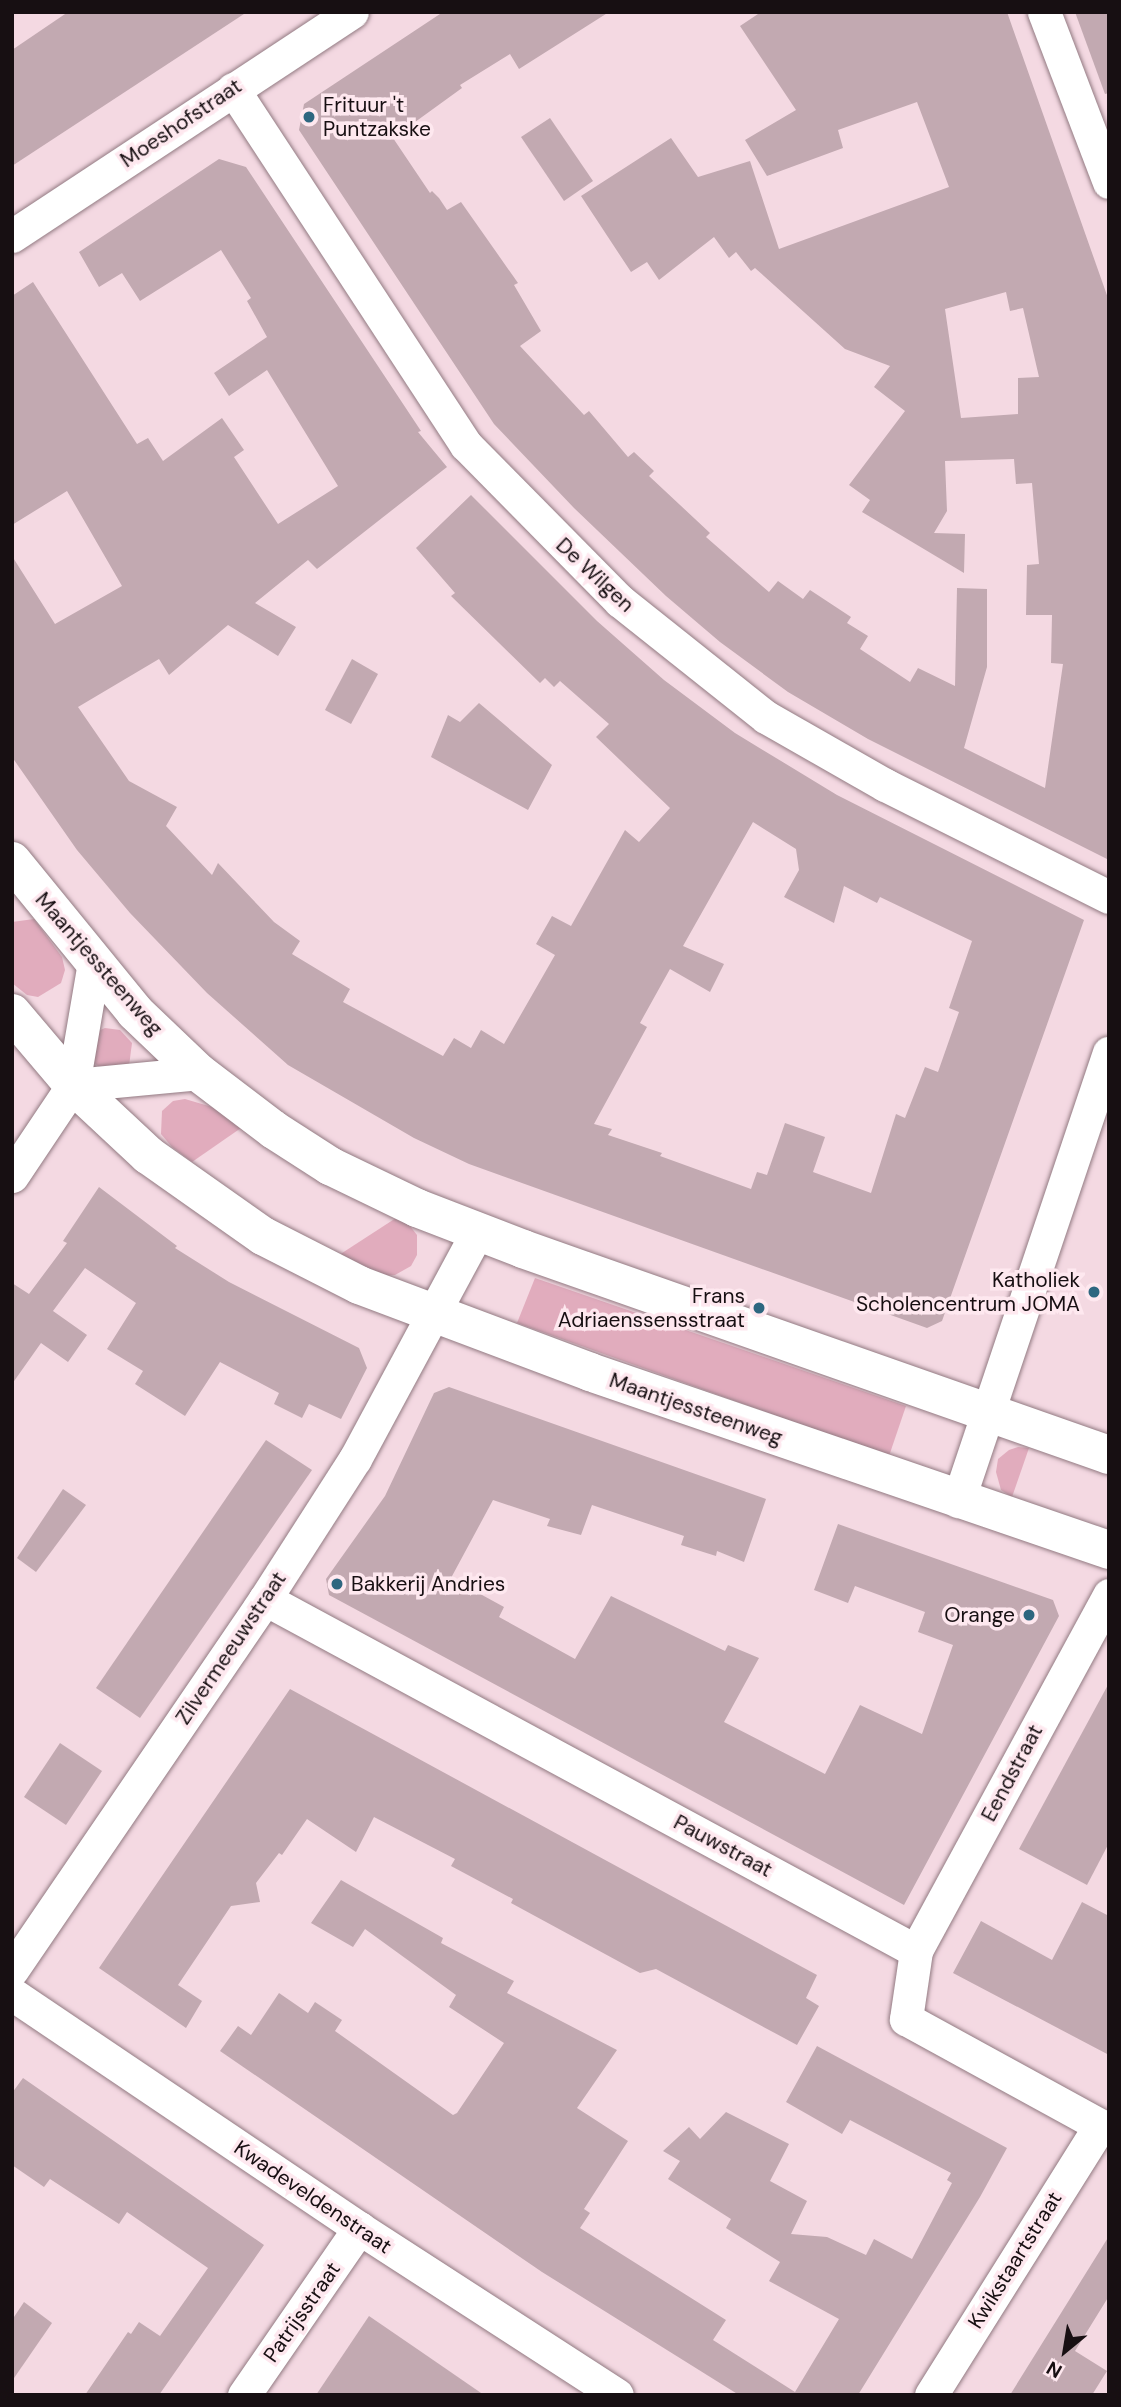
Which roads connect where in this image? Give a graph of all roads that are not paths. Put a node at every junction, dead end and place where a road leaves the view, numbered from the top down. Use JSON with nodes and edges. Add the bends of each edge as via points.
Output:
{"nodes":[{"id":1,"x":352,"y":12,"type":"edge"},
{"id":2,"x":1044,"y":12,"type":"edge"},
{"id":3,"x":233,"y":89,"type":"junction"},
{"id":4,"x":1109,"y":182,"type":"edge"},
{"id":5,"x":12,"y":236,"type":"edge"},
{"id":6,"x":12,"y":861,"type":"edge"},
{"id":7,"x":1109,"y":897,"type":"edge"},
{"id":8,"x":94,"y":962,"type":"junction"},
{"id":9,"x":12,"y":1013,"type":"edge"},
{"id":10,"x":1109,"y":1054,"type":"edge"},
{"id":11,"x":199,"y":1073,"type":"junction"},
{"id":12,"x":74,"y":1085,"type":"junction"},
{"id":13,"x":12,"y":1176,"type":"edge"},
{"id":14,"x":478,"y":1231,"type":"junction"},
{"id":15,"x":434,"y":1316,"type":"junction"},
{"id":16,"x":987,"y":1412,"type":"junction"},
{"id":17,"x":1109,"y":1455,"type":"edge"},
{"id":18,"x":958,"y":1501,"type":"junction"},
{"id":19,"x":1109,"y":1550,"type":"edge"},
{"id":20,"x":1109,"y":1595,"type":"edge"},
{"id":21,"x":265,"y":1599,"type":"junction"},
{"id":22,"x":916,"y":1951,"type":"junction"},
{"id":23,"x":12,"y":1970,"type":"edge"},
{"id":24,"x":12,"y":1994,"type":"edge"},
{"id":25,"x":1104,"y":2128,"type":"edge"},
{"id":26,"x":359,"y":2228,"type":"junction"},
{"id":27,"x":244,"y":2395,"type":"edge"},
{"id":28,"x":617,"y":2395,"type":"edge"},
{"id":29,"x":931,"y":2395,"type":"edge"}],
"edges":[{"from":1,"to":3,"type":"street","name":"Moeshofstraat"},
{"from":2,"to":4,"type":"street"},
{"from":3,"to":5,"type":"street","name":"Moeshofstraat"},
{"from":3,"to":7,"type":"street","name":"De Wilgen","via":[[466,445],[620,601],[766,717],[885,785]]},
{"from":6,"to":8,"type":"street","name":"Maantjessteenweg"},
{"from":8,"to":11,"type":"street","name":"Maantjessteenweg","via":[[135,1012]]},
{"from":8,"to":12,"type":"street"},
{"from":9,"to":12,"type":"street","name":"Maantjessteenweg"},
{"from":10,"to":16,"type":"street"},
{"from":11,"to":12,"type":"street"},
{"from":11,"to":14,"type":"street","name":"Maantjessteenweg","via":[[330,1166]]},
{"from":12,"to":13,"type":"street"},
{"from":12,"to":15,"type":"street","name":"Maantjessteenweg","via":[[148,1155],[263,1236],[359,1286]]},
{"from":14,"to":15,"type":"street"},
{"from":14,"to":16,"type":"street","name":"Maantjessteenweg"},
{"from":15,"to":18,"type":"street","name":"Maantjessteenweg"},
{"from":15,"to":21,"type":"street","name":"Zilvermeeuwstraat","via":[[355,1459]]},
{"from":16,"to":17,"type":"street","name":"Maantjessteenweg"},
{"from":16,"to":18,"type":"street"},
{"from":18,"to":19,"type":"street","name":"Maantjessteenweg"},
{"from":20,"to":22,"type":"street","name":"Eendstraat"},
{"from":21,"to":22,"type":"street","name":"Pauwstraat"},
{"from":21,"to":23,"type":"street","name":"Zilvermeeuwstraat"},
{"from":22,"to":25,"type":"street","via":[[906,2019]]},
{"from":24,"to":26,"type":"street","name":"Kwadeveldenstraat"},
{"from":25,"to":29,"type":"street","name":"Kwikstaartstraat"},
{"from":26,"to":27,"type":"street","name":"Patrijsstraat"},
{"from":26,"to":28,"type":"street","name":"Kwadeveldenstraat"}]}
